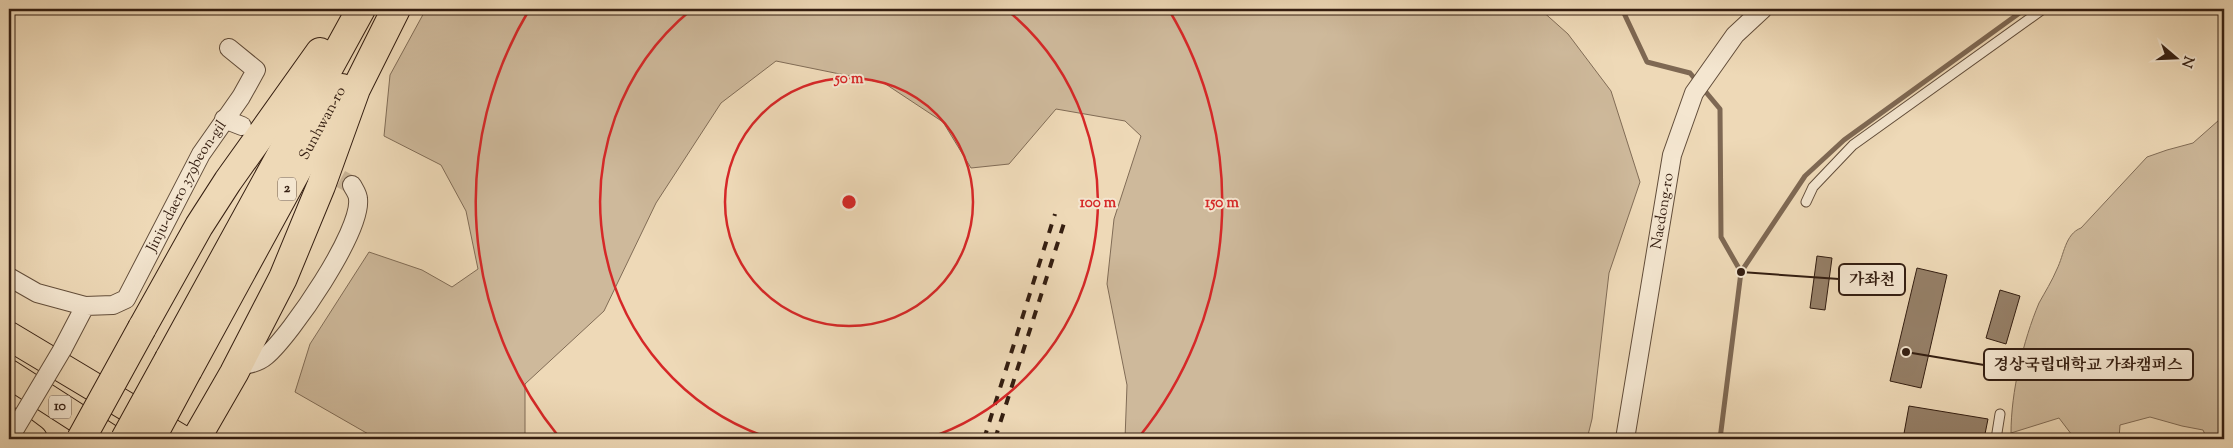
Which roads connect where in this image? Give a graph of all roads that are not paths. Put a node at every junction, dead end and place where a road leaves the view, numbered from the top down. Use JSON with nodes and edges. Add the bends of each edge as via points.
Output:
{"nodes":[{"id":1,"x":348,"y":9,"type":"edge"},
{"id":2,"x":361,"y":9,"type":"edge"},
{"id":3,"x":386,"y":9,"type":"edge"},
{"id":4,"x":396,"y":9,"type":"edge"},
{"id":5,"x":1763,"y":9,"type":"edge"},
{"id":6,"x":2043,"y":9,"type":"edge"},
{"id":7,"x":229,"y":48,"type":"dead end"},
{"id":8,"x":224,"y":119,"type":"junction"},
{"id":9,"x":242,"y":126,"type":"dead end"},
{"id":10,"x":352,"y":184,"type":"dead end"},
{"id":11,"x":1806,"y":202,"type":"dead end"},
{"id":12,"x":9,"y":277,"type":"edge"},
{"id":13,"x":85,"y":306,"type":"junction"},
{"id":14,"x":9,"y":336,"type":"edge"},
{"id":15,"x":179,"y":364,"type":"junction"},
{"id":16,"x":235,"y":370,"type":"junction"},
{"id":17,"x":9,"y":374,"type":"edge"},
{"id":18,"x":2000,"y":414,"type":"dead end"},
{"id":19,"x":9,"y":422,"type":"edge"},
{"id":20,"x":9,"y":439,"type":"edge"},
{"id":21,"x":33,"y":439,"type":"edge"},
{"id":22,"x":81,"y":439,"type":"edge"},
{"id":23,"x":110,"y":439,"type":"edge"},
{"id":24,"x":125,"y":439,"type":"edge"},
{"id":25,"x":151,"y":439,"type":"edge"},
{"id":26,"x":180,"y":439,"type":"edge"},
{"id":27,"x":196,"y":439,"type":"edge"},
{"id":28,"x":1625,"y":439,"type":"edge"},
{"id":29,"x":1996,"y":439,"type":"edge"}],
"edges":[{"from":1,"to":22,"type":"highway","bridge":true,"via":[[199,226]]},
{"from":2,"to":15,"type":"highway","name":"Sunhwan-ro"},
{"from":3,"to":15,"type":"highway","name":"Sunhwan-ro","number":"2"},
{"from":4,"to":16,"type":"highway","via":[[356,89],[283,278]]},
{"from":5,"to":28,"type":"street","name":"Naedong-ro","via":[[1735,35],[1694,93],[1672,155]]},
{"from":6,"to":11,"type":"lane","via":[[1853,145],[1813,187]]},
{"from":7,"to":8,"type":"street","name":"Jinju-daero 379beon-gil","via":[[256,70]]},
{"from":8,"to":9,"type":"street"},
{"from":8,"to":13,"type":"street","name":"Jinju-daero 379beon-gil","via":[[201,154],[126,299],[114,305]]},
{"from":10,"to":16,"type":"street","via":[[358,198],[357,213],[334,264],[300,318],[265,357]]},
{"from":12,"to":13,"type":"street","name":"Jinju-daero 379beon-gil","via":[[37,293]]},
{"from":13,"to":20,"type":"street","bridge":true},
{"from":14,"to":26,"type":"highway"},
{"from":15,"to":24,"type":"highway","bridge":true},
{"from":15,"to":25,"type":"highway","bridge":true},
{"from":16,"to":27,"type":"highway"},
{"from":17,"to":23,"type":"highway","number":"10"},
{"from":18,"to":29,"type":"lane"},
{"from":19,"to":21,"type":"highway"}]}
